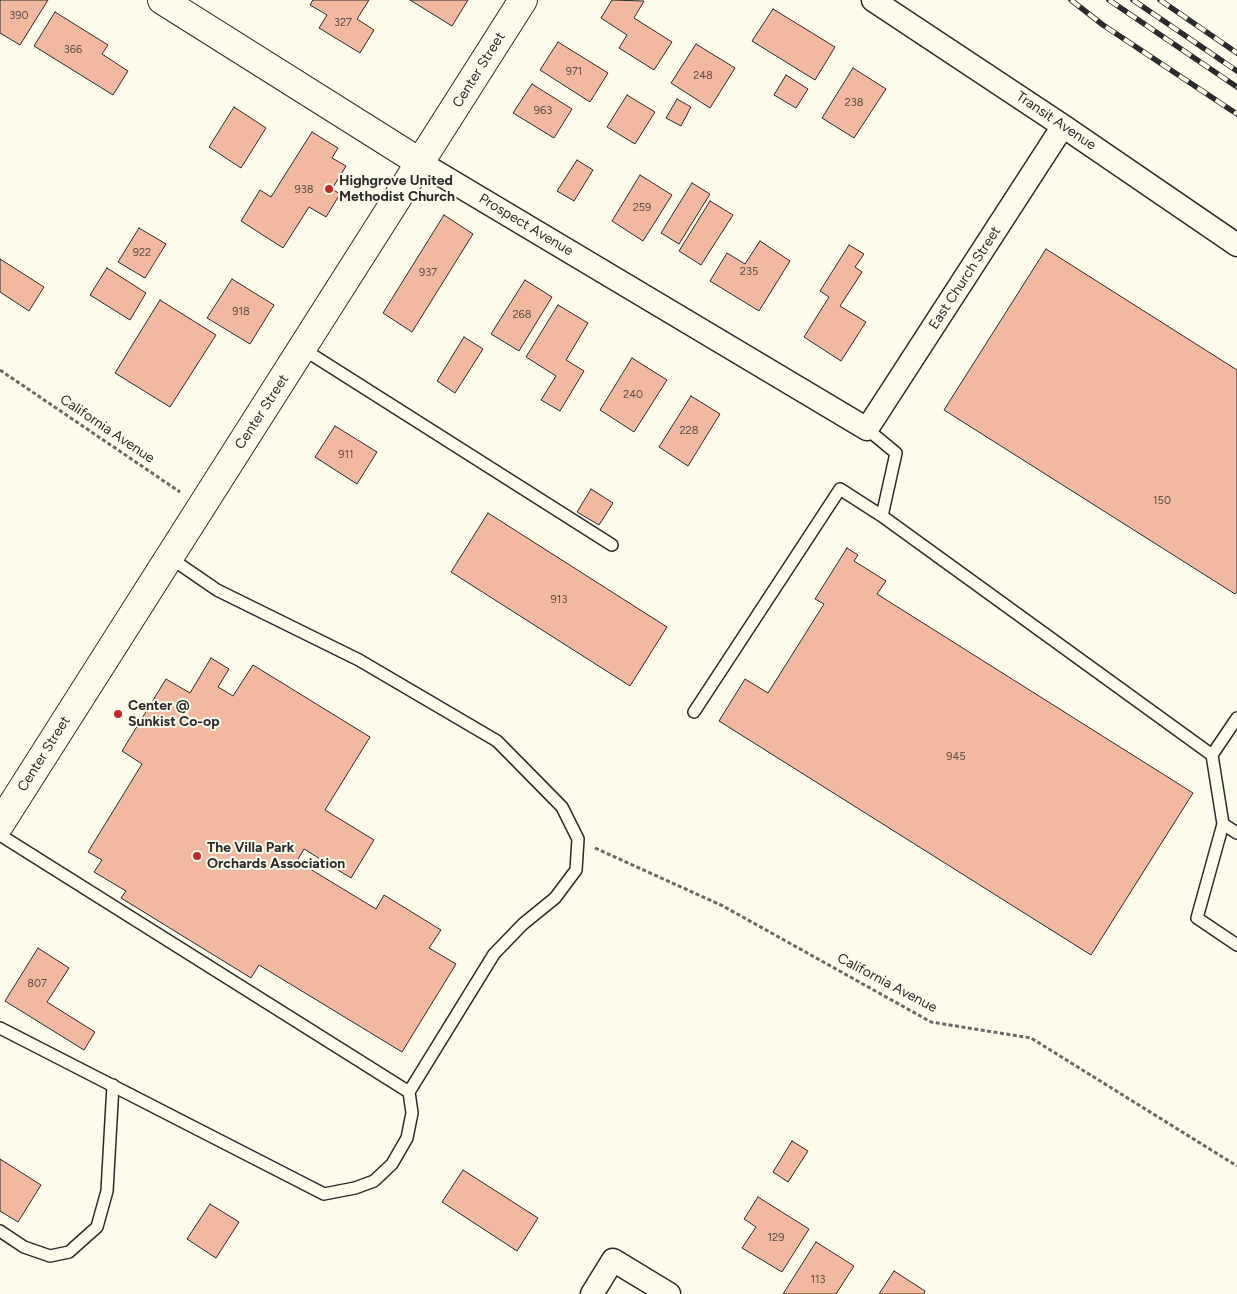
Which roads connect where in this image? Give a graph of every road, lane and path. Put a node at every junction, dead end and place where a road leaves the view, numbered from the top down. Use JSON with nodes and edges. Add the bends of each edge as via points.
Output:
{"nodes":[{"id":1,"x":162,"y":0,"type":"edge"},
{"id":2,"x":523,"y":0,"type":"edge"},
{"id":3,"x":873,"y":0,"type":"edge"},
{"id":4,"x":1063,"y":126,"type":"junction"},
{"id":5,"x":421,"y":163,"type":"junction"},
{"id":6,"x":1237,"y":245,"type":"edge"},
{"id":7,"x":303,"y":349,"type":"junction"},
{"id":8,"x":0,"y":370,"type":"edge"},
{"id":9,"x":867,"y":429,"type":"junction"},
{"id":10,"x":201,"y":507,"type":"junction"},
{"id":11,"x":882,"y":516,"type":"junction"},
{"id":12,"x":612,"y":545,"type":"dead end"},
{"id":13,"x":169,"y":557,"type":"junction"},
{"id":14,"x":694,"y":712,"type":"dead end"},
{"id":15,"x":1237,"y":718,"type":"edge"},
{"id":16,"x":1212,"y":755,"type":"junction"},
{"id":17,"x":0,"y":824,"type":"edge"},
{"id":18,"x":1223,"y":824,"type":"junction"},
{"id":19,"x":1237,"y":833,"type":"edge"},
{"id":20,"x":0,"y":835,"type":"edge"},
{"id":21,"x":578,"y":840,"type":"junction"},
{"id":22,"x":1237,"y":945,"type":"edge"},
{"id":23,"x":0,"y":1028,"type":"edge"},
{"id":24,"x":113,"y":1084,"type":"junction"},
{"id":25,"x":409,"y":1092,"type":"junction"},
{"id":26,"x":1237,"y":1166,"type":"edge"},
{"id":27,"x":0,"y":1231,"type":"edge"},
{"id":28,"x":592,"y":1294,"type":"edge"},
{"id":29,"x":669,"y":1294,"type":"edge"}],
"edges":[{"from":1,"to":5,"type":"main road","name":"Prospect Avenue"},
{"from":2,"to":5,"type":"main road","name":"Center Street"},
{"from":3,"to":4,"type":"street","name":"Transit Avenue"},
{"from":4,"to":6,"type":"street","name":"Transit Avenue"},
{"from":4,"to":9,"type":"street","name":"East Church Street"},
{"from":5,"to":7,"type":"main road","name":"Center Street"},
{"from":5,"to":9,"type":"street","name":"Prospect Avenue"},
{"from":7,"to":10,"type":"main road","name":"Center Street"},
{"from":7,"to":12,"type":"lane"},
{"from":8,"to":10,"type":"path","name":"California Avenue"},
{"from":9,"to":11,"type":"lane","via":[[896,453]]},
{"from":10,"to":13,"type":"main road","name":"Center Street"},
{"from":11,"to":14,"type":"lane","via":[[840,489]]},
{"from":11,"to":16,"type":"lane"},
{"from":13,"to":17,"type":"main road","name":"Center Street"},
{"from":13,"to":21,"type":"lane","via":[[217,590],[359,660],[497,741],[562,807]]},
{"from":15,"to":16,"type":"lane"},
{"from":16,"to":18,"type":"lane"},
{"from":18,"to":19,"type":"lane"},
{"from":18,"to":22,"type":"lane","via":[[1197,918]]},
{"from":20,"to":25,"type":"lane"},
{"from":21,"to":25,"type":"lane","via":[[576,870],[555,898],[494,954]]},
{"from":21,"to":26,"type":"path","name":"California Avenue","via":[[723,906],[931,1022],[1031,1038]]},
{"from":23,"to":24,"type":"lane"},
{"from":24,"to":25,"type":"lane","via":[[324,1194],[374,1181],[392,1164],[407,1138],[412,1113]]},
{"from":24,"to":27,"type":"lane","via":[[107,1191],[97,1227],[69,1252],[50,1256],[24,1247]]},
{"from":28,"to":29,"type":"street","via":[[614,1260]]}]}
